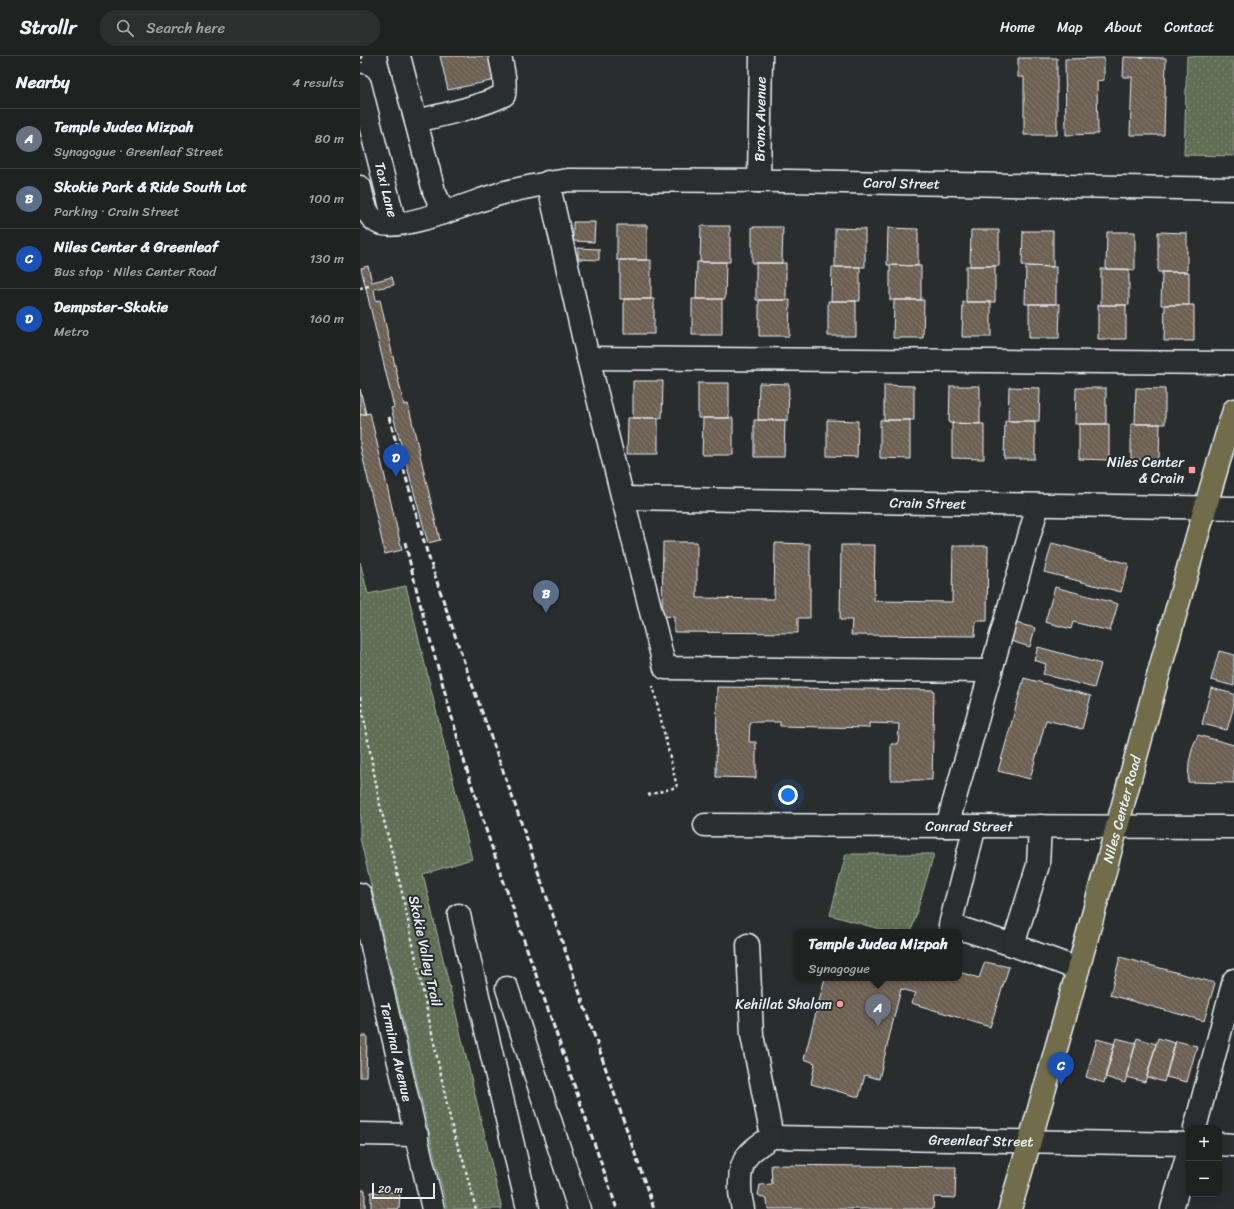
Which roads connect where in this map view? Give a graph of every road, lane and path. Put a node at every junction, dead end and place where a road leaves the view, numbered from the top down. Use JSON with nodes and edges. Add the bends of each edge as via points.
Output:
{"nodes":[{"id":1,"x":399,"y":56,"type":"edge"},
{"id":2,"x":500,"y":56,"type":"edge"},
{"id":3,"x":761,"y":56,"type":"edge"},
{"id":4,"x":360,"y":85,"type":"edge"},
{"id":5,"x":416,"y":120,"type":"junction"},
{"id":6,"x":559,"y":181,"type":"junction"},
{"id":7,"x":759,"y":181,"type":"junction"},
{"id":8,"x":360,"y":187,"type":"edge"},
{"id":9,"x":1234,"y":189,"type":"edge"},
{"id":10,"x":444,"y":213,"type":"junction"},
{"id":11,"x":395,"y":224,"type":"junction"},
{"id":12,"x":369,"y":286,"type":"dead end"},
{"id":13,"x":360,"y":288,"type":"edge"},
{"id":14,"x":588,"y":358,"type":"junction"},
{"id":15,"x":1234,"y":363,"type":"edge"},
{"id":16,"x":1234,"y":410,"type":"edge"},
{"id":17,"x":622,"y":498,"type":"junction"},
{"id":18,"x":1038,"y":505,"type":"junction"},
{"id":19,"x":1205,"y":508,"type":"junction"},
{"id":20,"x":1234,"y":508,"type":"edge"},
{"id":21,"x":991,"y":671,"type":"junction"},
{"id":22,"x":360,"y":697,"type":"edge"},
{"id":23,"x":705,"y":825,"type":"dead end"},
{"id":24,"x":947,"y":826,"type":"junction"},
{"id":25,"x":975,"y":826,"type":"junction"},
{"id":26,"x":1040,"y":826,"type":"junction"},
{"id":27,"x":1118,"y":827,"type":"junction"},
{"id":28,"x":1234,"y":827,"type":"edge"},
{"id":29,"x":360,"y":894,"type":"edge"},
{"id":30,"x":459,"y":915,"type":"dead end"},
{"id":31,"x":748,"y":945,"type":"dead end"},
{"id":32,"x":1013,"y":945,"type":"junction"},
{"id":33,"x":1078,"y":969,"type":"junction"},
{"id":34,"x":369,"y":976,"type":"edge"},
{"id":35,"x":1233,"y":985,"type":"edge"},
{"id":36,"x":507,"y":988,"type":"dead end"},
{"id":37,"x":1196,"y":1125,"type":"edge"},
{"id":38,"x":360,"y":1134,"type":"edge"},
{"id":39,"x":417,"y":1135,"type":"junction"},
{"id":40,"x":772,"y":1137,"type":"junction"},
{"id":41,"x":1031,"y":1141,"type":"junction"},
{"id":42,"x":1186,"y":1144,"type":"edge"},
{"id":43,"x":1222,"y":1144,"type":"edge"},
{"id":44,"x":1234,"y":1144,"type":"edge"},
{"id":45,"x":1186,"y":1160,"type":"edge"},
{"id":46,"x":433,"y":1209,"type":"edge"},
{"id":47,"x":476,"y":1209,"type":"edge"},
{"id":48,"x":528,"y":1209,"type":"edge"},
{"id":49,"x":579,"y":1209,"type":"edge"},
{"id":50,"x":743,"y":1209,"type":"edge"},
{"id":51,"x":1010,"y":1209,"type":"edge"},
{"id":52,"x":1172,"y":1209,"type":"edge"}],
"edges":[{"from":1,"to":5,"type":"street"},
{"from":2,"to":5,"type":"street","via":[[505,76],[504,95],[456,111]]},
{"from":3,"to":7,"type":"street","name":"Bronx Avenue"},
{"from":4,"to":11,"type":"street","name":"Taxi Lane"},
{"from":5,"to":10,"type":"street","via":[[434,191]]},
{"from":6,"to":7,"type":"street","name":"Carol Street"},
{"from":6,"to":10,"type":"street","name":"Carol Street","via":[[504,192]]},
{"from":6,"to":14,"type":"street"},
{"from":7,"to":9,"type":"street","name":"Carol Street"},
{"from":8,"to":11,"type":"street","via":[[371,217],[380,224]]},
{"from":10,"to":11,"type":"street","name":"Carol Street"},
{"from":12,"to":13,"type":"path"},
{"from":14,"to":15,"type":"street"},
{"from":14,"to":17,"type":"street"},
{"from":16,"to":19,"type":"main road","name":"Niles Center Road"},
{"from":17,"to":18,"type":"street","name":"Crain Street"},
{"from":17,"to":21,"type":"street","via":[[665,668]]},
{"from":18,"to":19,"type":"street","name":"Crain Street"},
{"from":18,"to":21,"type":"street"},
{"from":19,"to":20,"type":"street","name":"Crain Street"},
{"from":19,"to":27,"type":"main road","name":"Niles Center Road"},
{"from":21,"to":24,"type":"street"},
{"from":22,"to":47,"type":"path","name":"Skokie Valley Trail","via":[[380,805],[401,888],[453,1132]]},
{"from":23,"to":24,"type":"street","name":"Conrad Street"},
{"from":24,"to":25,"type":"street","name":"Conrad Street"},
{"from":25,"to":26,"type":"street","name":"Conrad Street"},
{"from":25,"to":32,"type":"street","via":[[950,925]]},
{"from":26,"to":27,"type":"street","name":"Conrad Street"},
{"from":26,"to":32,"type":"street","via":[[1038,865]]},
{"from":27,"to":28,"type":"street","name":"Conrad Street"},
{"from":27,"to":33,"type":"main road","name":"Niles Center Road"},
{"from":29,"to":34,"type":"street","name":"Terminal Avenue"},
{"from":30,"to":48,"type":"street"},
{"from":31,"to":40,"type":"street","via":[[752,1035]]},
{"from":32,"to":33,"type":"street"},
{"from":33,"to":41,"type":"main road","name":"Niles Center Road"},
{"from":34,"to":39,"type":"street","name":"Terminal Avenue"},
{"from":35,"to":37,"type":"street"},
{"from":36,"to":49,"type":"street"},
{"from":38,"to":39,"type":"street"},
{"from":39,"to":46,"type":"street","name":"Terminal Avenue"},
{"from":40,"to":41,"type":"street","name":"Greenleaf Street"},
{"from":40,"to":50,"type":"street","via":[[756,1147],[742,1165],[740,1201]]},
{"from":41,"to":42,"type":"street","name":"Greenleaf Street"},
{"from":41,"to":51,"type":"main road","name":"Niles Center Road"},
{"from":43,"to":44,"type":"street"},
{"from":45,"to":52,"type":"street"}]}
